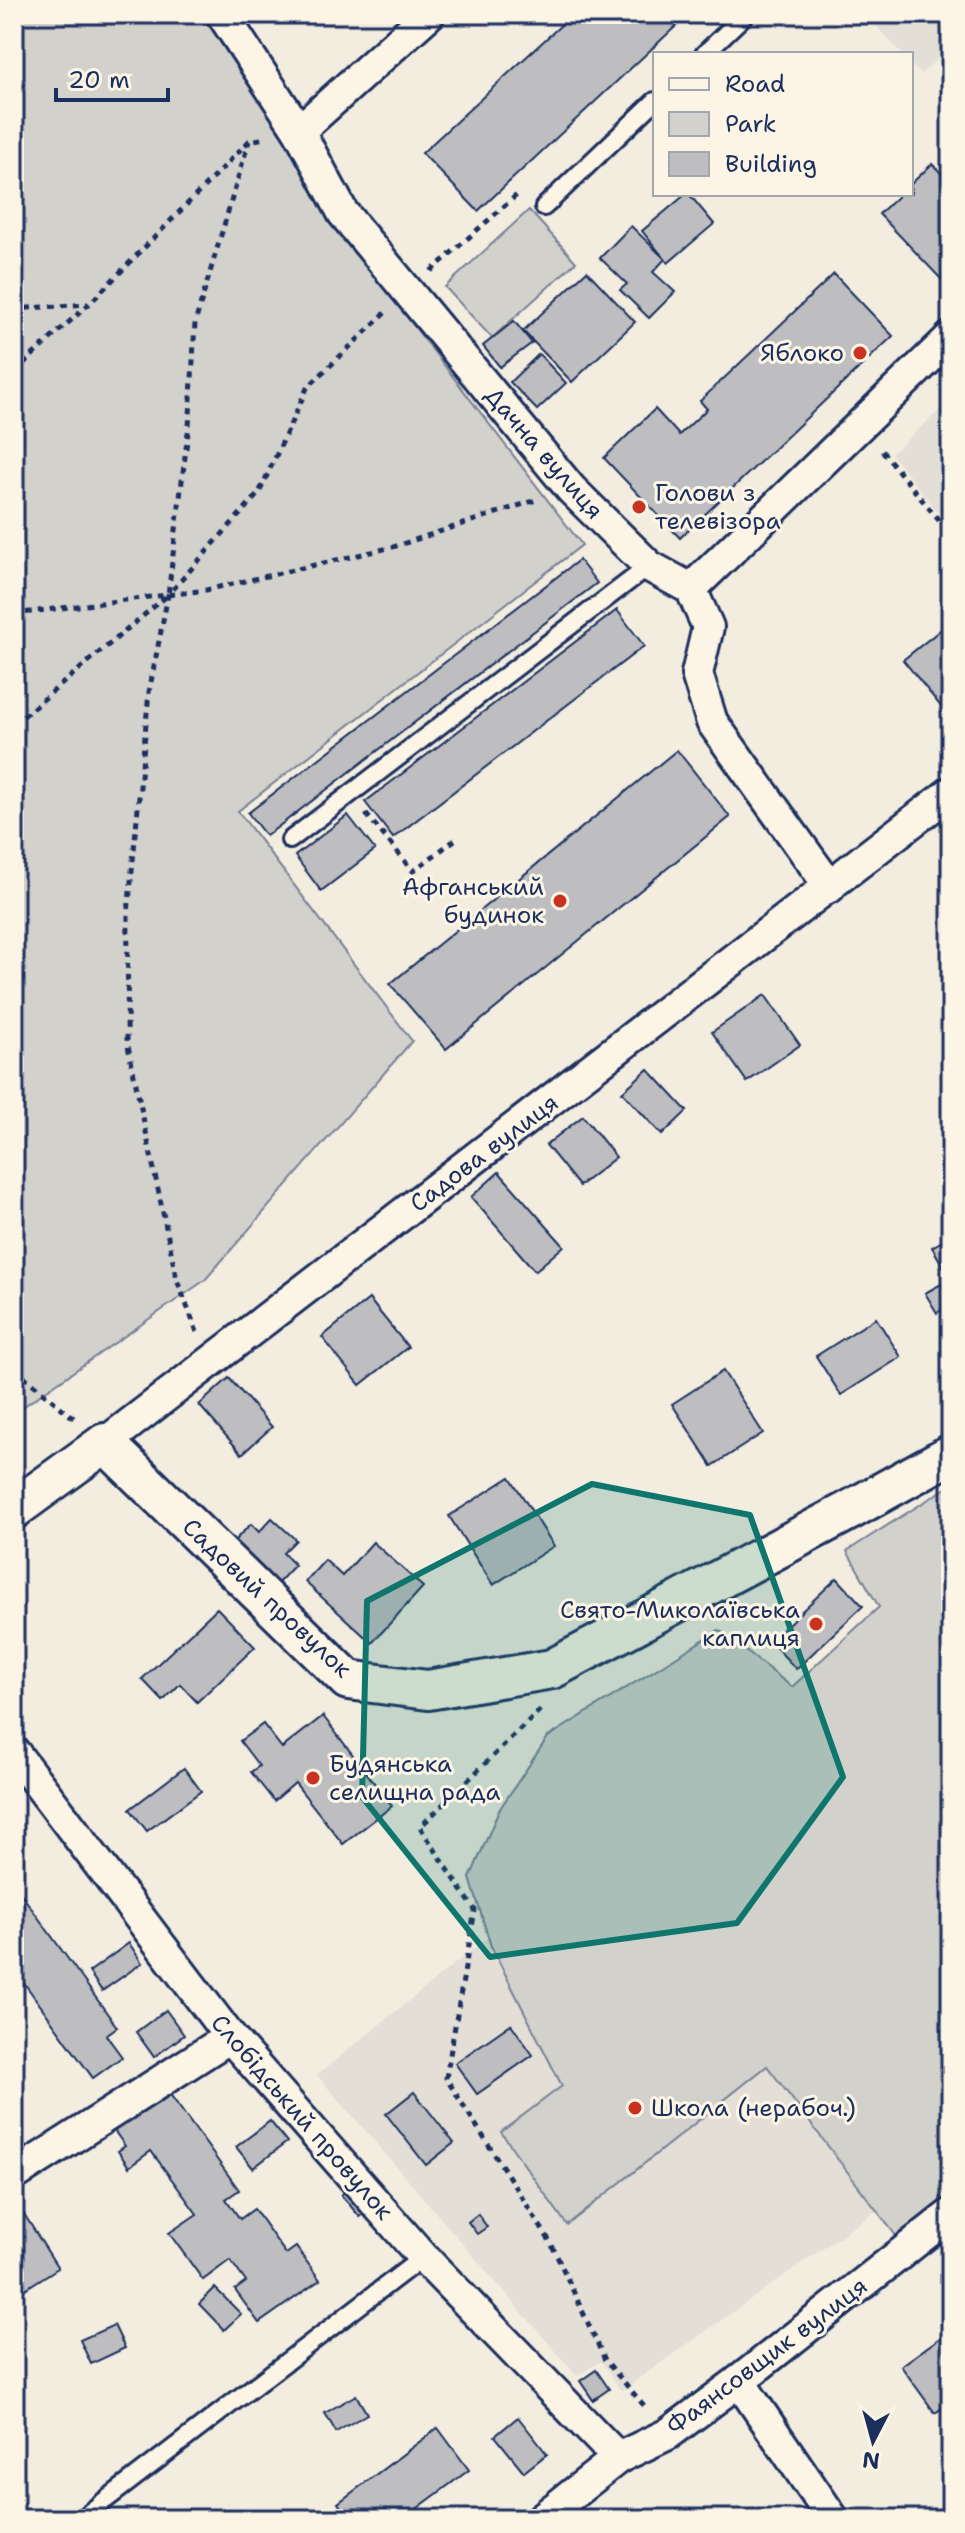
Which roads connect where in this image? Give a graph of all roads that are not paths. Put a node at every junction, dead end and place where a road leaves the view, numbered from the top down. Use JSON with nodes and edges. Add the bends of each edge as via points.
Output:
{"nodes":[{"id":1,"x":222,"y":14,"type":"edge"},
{"id":2,"x":429,"y":14,"type":"edge"},
{"id":3,"x":746,"y":14,"type":"edge"},
{"id":4,"x":706,"y":52,"type":"edge"},
{"id":5,"x":653,"y":103,"type":"edge"},
{"id":6,"x":299,"y":131,"type":"junction"},
{"id":7,"x":544,"y":207,"type":"dead end"},
{"id":8,"x":951,"y":337,"type":"edge"},
{"id":9,"x":649,"y":566,"type":"junction"},
{"id":10,"x":691,"y":589,"type":"junction"},
{"id":11,"x":951,"y":792,"type":"edge"},
{"id":12,"x":290,"y":840,"type":"dead end"},
{"id":13,"x":830,"y":887,"type":"junction"},
{"id":14,"x":105,"y":1443,"type":"junction"},
{"id":15,"x":951,"y":1454,"type":"edge"},
{"id":16,"x":14,"y":1509,"type":"edge"},
{"id":17,"x":14,"y":1752,"type":"edge"},
{"id":18,"x":230,"y":2037,"type":"junction"},
{"id":19,"x":14,"y":2175,"type":"edge"},
{"id":20,"x":951,"y":2214,"type":"edge"},
{"id":21,"x":423,"y":2257,"type":"junction"},
{"id":22,"x":739,"y":2381,"type":"junction"},
{"id":23,"x":618,"y":2458,"type":"junction"},
{"id":24,"x":82,"y":2518,"type":"edge"},
{"id":25,"x":541,"y":2519,"type":"edge"},
{"id":26,"x":833,"y":2519,"type":"edge"}],
"edges":[{"from":1,"to":6,"type":"street","name":"Дачна вулиця"},
{"from":2,"to":6,"type":"street"},
{"from":3,"to":4,"type":"lane"},
{"from":5,"to":7,"type":"lane"},
{"from":6,"to":9,"type":"street","name":"Дачна вулиця","via":[[343,213],[571,489]]},
{"from":8,"to":10,"type":"street"},
{"from":9,"to":10,"type":"street","name":"Дачна вулиця"},
{"from":9,"to":12,"type":"lane"},
{"from":10,"to":13,"type":"street","via":[[708,627],[697,674],[712,722]]},
{"from":11,"to":13,"type":"street","name":"Садова вулиця"},
{"from":13,"to":14,"type":"street","name":"Садова вулиця"},
{"from":14,"to":15,"type":"street","name":"Садовий провулок","via":[[348,1680],[428,1690],[552,1669]]},
{"from":14,"to":16,"type":"street","name":"Садова вулиця"},
{"from":17,"to":18,"type":"street","name":"Слобідський провулок"},
{"from":18,"to":19,"type":"street"},
{"from":18,"to":21,"type":"street","name":"Слобідський провулок"},
{"from":20,"to":22,"type":"street","name":"Фаянсовщик вулиця"},
{"from":21,"to":23,"type":"street","name":"Слобідський провулок"},
{"from":21,"to":24,"type":"lane"},
{"from":22,"to":23,"type":"street","name":"Фаянсовщик вулиця","via":[[668,2434]]},
{"from":22,"to":26,"type":"street"},
{"from":23,"to":25,"type":"street","name":"Фаянсовщик вулиця"}]}
